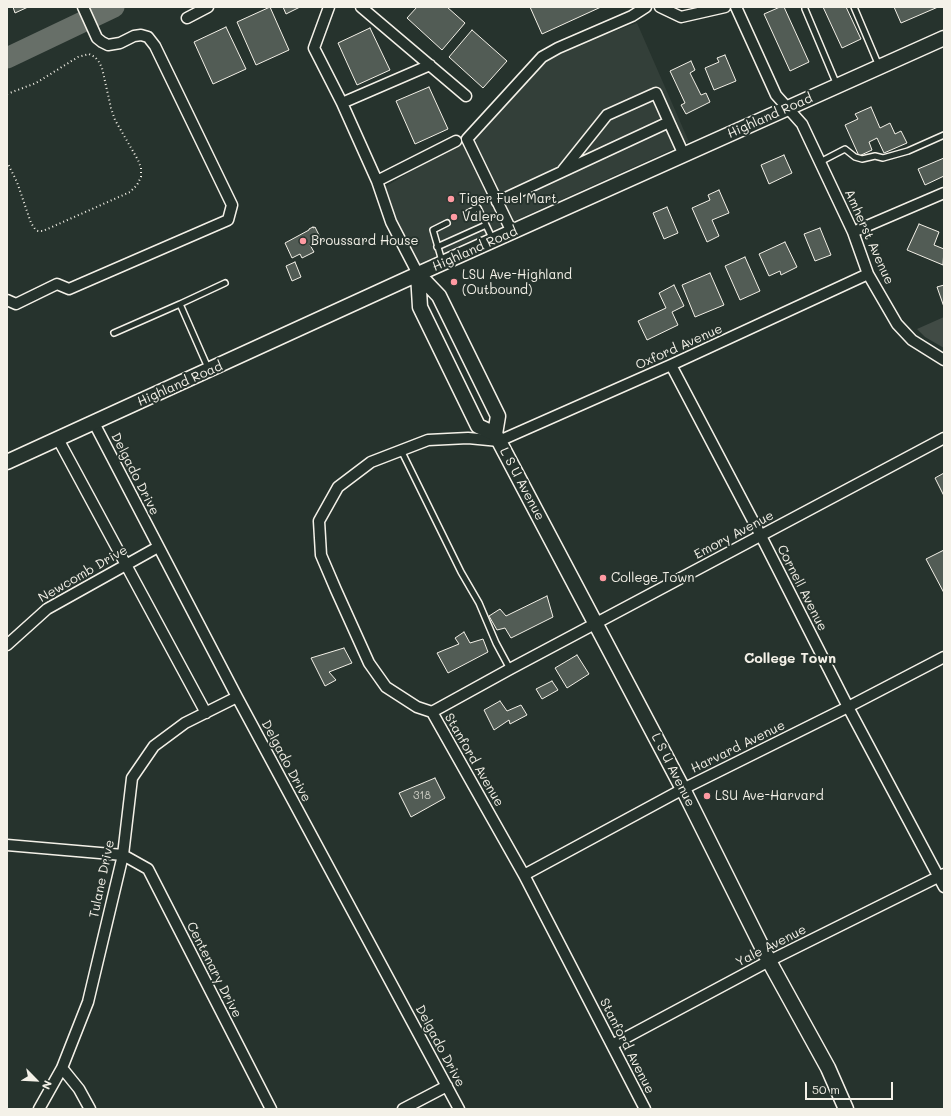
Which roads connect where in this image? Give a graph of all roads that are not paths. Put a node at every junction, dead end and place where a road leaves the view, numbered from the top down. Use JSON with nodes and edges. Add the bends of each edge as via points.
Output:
{"nodes":[{"id":1,"x":83,"y":7,"type":"edge"},
{"id":2,"x":208,"y":7,"type":"edge"},
{"id":3,"x":329,"y":7,"type":"edge"},
{"id":4,"x":361,"y":7,"type":"edge"},
{"id":5,"x":646,"y":7,"type":"edge"},
{"id":6,"x":660,"y":7,"type":"edge"},
{"id":7,"x":725,"y":7,"type":"edge"},
{"id":8,"x":736,"y":7,"type":"edge"},
{"id":9,"x":854,"y":7,"type":"edge"},
{"id":10,"x":805,"y":10,"type":"dead end"},
{"id":11,"x":187,"y":18,"type":"dead end"},
{"id":12,"x":944,"y":38,"type":"edge"},
{"id":13,"x":430,"y":65,"type":"junction"},
{"id":14,"x":880,"y":67,"type":"junction"},
{"id":15,"x":837,"y":86,"type":"junction"},
{"id":16,"x":466,"y":96,"type":"dead end"},
{"id":17,"x":342,"y":103,"type":"junction"},
{"id":18,"x":788,"y":108,"type":"junction"},
{"id":19,"x":669,"y":122,"type":"junction"},
{"id":20,"x":944,"y":135,"type":"edge"},
{"id":21,"x":456,"y":140,"type":"dead end"},
{"id":22,"x":684,"y":155,"type":"junction"},
{"id":23,"x":820,"y":162,"type":"junction"},
{"id":24,"x":561,"y":172,"type":"junction"},
{"id":25,"x":377,"y":181,"type":"junction"},
{"id":26,"x":944,"y":193,"type":"edge"},
{"id":27,"x":497,"y":202,"type":"junction"},
{"id":28,"x":468,"y":212,"type":"dead end"},
{"id":29,"x":447,"y":223,"type":"dead end"},
{"id":30,"x":486,"y":225,"type":"junction"},
{"id":31,"x":512,"y":232,"type":"junction"},
{"id":32,"x":854,"y":232,"type":"junction"},
{"id":33,"x":494,"y":241,"type":"junction"},
{"id":34,"x":437,"y":247,"type":"junction"},
{"id":35,"x":442,"y":264,"type":"junction"},
{"id":36,"x":418,"y":274,"type":"junction"},
{"id":37,"x":868,"y":274,"type":"junction"},
{"id":38,"x":225,"y":283,"type":"dead end"},
{"id":39,"x":7,"y":300,"type":"edge"},
{"id":40,"x":180,"y":304,"type":"junction"},
{"id":41,"x":114,"y":333,"type":"dead end"},
{"id":42,"x":944,"y":360,"type":"edge"},
{"id":43,"x":671,"y":365,"type":"junction"},
{"id":44,"x":209,"y":370,"type":"junction"},
{"id":45,"x":94,"y":423,"type":"junction"},
{"id":46,"x":497,"y":437,"type":"junction"},
{"id":47,"x":944,"y":438,"type":"edge"},
{"id":48,"x":58,"y":439,"type":"junction"},
{"id":49,"x":401,"y":450,"type":"junction"},
{"id":50,"x":7,"y":462,"type":"edge"},
{"id":51,"x":761,"y":536,"type":"junction"},
{"id":52,"x":158,"y":546,"type":"junction"},
{"id":53,"x":127,"y":564,"type":"junction"},
{"id":54,"x":596,"y":624,"type":"junction"},
{"id":55,"x":7,"y":645,"type":"edge"},
{"id":56,"x":944,"y":656,"type":"edge"},
{"id":57,"x":510,"y":669,"type":"junction"},
{"id":58,"x":237,"y":697,"type":"junction"},
{"id":59,"x":848,"y":707,"type":"junction"},
{"id":60,"x":432,"y":712,"type":"junction"},
{"id":61,"x":206,"y":713,"type":"junction"},
{"id":62,"x":683,"y":789,"type":"junction"},
{"id":63,"x":7,"y":845,"type":"edge"},
{"id":64,"x":123,"y":855,"type":"junction"},
{"id":65,"x":524,"y":875,"type":"junction"},
{"id":66,"x":941,"y":875,"type":"edge"},
{"id":67,"x":944,"y":887,"type":"edge"},
{"id":68,"x":769,"y":961,"type":"junction"},
{"id":69,"x":612,"y":1045,"type":"junction"},
{"id":70,"x":62,"y":1068,"type":"junction"},
{"id":71,"x":447,"y":1086,"type":"junction"},
{"id":72,"x":38,"y":1109,"type":"edge"},
{"id":73,"x":90,"y":1109,"type":"edge"},
{"id":74,"x":271,"y":1109,"type":"edge"},
{"id":75,"x":403,"y":1109,"type":"edge"},
{"id":76,"x":459,"y":1109,"type":"edge"},
{"id":77,"x":645,"y":1109,"type":"edge"},
{"id":78,"x":846,"y":1109,"type":"edge"}],
"edges":[{"from":1,"to":39,"type":"street","via":[[97,38],[102,42],[108,45],[141,35],[148,37],[155,46],[232,205],[228,220],[69,289],[57,284],[16,304]]},
{"from":2,"to":11,"type":"street"},
{"from":3,"to":17,"type":"street","via":[[314,48]]},
{"from":4,"to":13,"type":"street"},
{"from":5,"to":27,"type":"street","via":[[632,16],[542,57],[467,139]]},
{"from":6,"to":7,"type":"street","via":[[681,17]]},
{"from":8,"to":18,"type":"street","name":"Amherst Avenue","via":[[776,95]]},
{"from":9,"to":14,"type":"lane"},
{"from":10,"to":15,"type":"lane"},
{"from":12,"to":14,"type":"street","name":"Highland Road"},
{"from":13,"to":16,"type":"street"},
{"from":13,"to":17,"type":"street"},
{"from":14,"to":15,"type":"street","name":"Highland Road"},
{"from":15,"to":18,"type":"street","name":"Highland Road"},
{"from":17,"to":25,"type":"street"},
{"from":18,"to":22,"type":"street","name":"Highland Road"},
{"from":18,"to":23,"type":"street","name":"Amherst Avenue","via":[[802,124]]},
{"from":19,"to":22,"type":"street"},
{"from":19,"to":24,"type":"street"},
{"from":19,"to":24,"type":"street","via":[[656,93],[607,115]]},
{"from":20,"to":23,"type":"lane","via":[[908,151],[883,158],[875,156],[862,159],[845,149]]},
{"from":21,"to":25,"type":"street"},
{"from":22,"to":31,"type":"street","name":"Highland Road"},
{"from":23,"to":32,"type":"street","name":"Amherst Avenue"},
{"from":24,"to":27,"type":"street"},
{"from":25,"to":36,"type":"street","via":[[391,222]]},
{"from":26,"to":32,"type":"street"},
{"from":27,"to":31,"type":"street"},
{"from":28,"to":30,"type":"lane","via":[[478,208]]},
{"from":29,"to":34,"type":"lane","via":[[433,230]]},
{"from":30,"to":33,"type":"lane"},
{"from":30,"to":34,"type":"lane"},
{"from":31,"to":33,"type":"street","name":"Highland Road"},
{"from":32,"to":37,"type":"street","name":"Amherst Avenue"},
{"from":33,"to":35,"type":"street","name":"Highland Road"},
{"from":34,"to":35,"type":"lane"},
{"from":35,"to":36,"type":"street","name":"Highland Road"},
{"from":36,"to":44,"type":"street","name":"Highland Road"},
{"from":36,"to":46,"type":"street","name":"L S U Avenue","via":[[439,296],[498,416]]},
{"from":36,"to":46,"type":"street","name":"L S U Avenue","via":[[420,307],[478,426]]},
{"from":37,"to":42,"type":"street","name":"Amherst Avenue","via":[[897,324],[912,340]]},
{"from":37,"to":43,"type":"street","name":"Oxford Avenue"},
{"from":38,"to":40,"type":"lane"},
{"from":40,"to":41,"type":"lane"},
{"from":40,"to":44,"type":"lane"},
{"from":43,"to":46,"type":"street","name":"Oxford Avenue"},
{"from":43,"to":51,"type":"street","name":"Cornell Avenue"},
{"from":44,"to":45,"type":"street","name":"Highland Road"},
{"from":45,"to":48,"type":"street","name":"Highland Road"},
{"from":45,"to":52,"type":"street","name":"Delgado Drive"},
{"from":46,"to":49,"type":"street","name":"Stanford Avenue","via":[[428,440]]},
{"from":46,"to":54,"type":"street","name":"L S U Avenue"},
{"from":47,"to":51,"type":"street","name":"Emory Avenue"},
{"from":48,"to":50,"type":"street","name":"Highland Road"},
{"from":48,"to":53,"type":"street"},
{"from":49,"to":57,"type":"lane"},
{"from":49,"to":60,"type":"street","name":"Stanford Avenue","via":[[371,462],[338,487],[319,521],[321,555],[369,662],[386,688],[417,707]]},
{"from":51,"to":54,"type":"street","name":"Emory Avenue"},
{"from":51,"to":59,"type":"street","name":"Cornell Avenue"},
{"from":52,"to":53,"type":"street","name":"Newcomb Drive"},
{"from":52,"to":58,"type":"street","name":"Delgado Drive"},
{"from":53,"to":55,"type":"street","name":"Newcomb Drive","via":[[47,609]]},
{"from":53,"to":61,"type":"street"},
{"from":54,"to":57,"type":"street","name":"Emory Avenue"},
{"from":54,"to":62,"type":"street","name":"L S U Avenue"},
{"from":56,"to":59,"type":"street","name":"Harvard Avenue"},
{"from":57,"to":60,"type":"street","name":"Emory Avenue"},
{"from":58,"to":61,"type":"street","name":"Tulane Drive"},
{"from":58,"to":71,"type":"street","name":"Delgado Drive"},
{"from":59,"to":62,"type":"street","name":"Harvard Avenue"},
{"from":59,"to":66,"type":"street","name":"Cornell Avenue"},
{"from":60,"to":65,"type":"street","name":"Stanford Avenue"},
{"from":61,"to":64,"type":"street","name":"Tulane Drive","via":[[185,723],[154,746],[132,778]]},
{"from":62,"to":65,"type":"street","name":"Harvard Avenue"},
{"from":62,"to":68,"type":"street","name":"L S U Avenue"},
{"from":63,"to":64,"type":"street"},
{"from":64,"to":70,"type":"street","name":"Tulane Drive","via":[[88,1002]]},
{"from":64,"to":74,"type":"street","name":"Centenary Drive","via":[[148,869]]},
{"from":65,"to":69,"type":"street","name":"Stanford Avenue"},
{"from":66,"to":67,"type":"street","name":"Cornell Avenue"},
{"from":66,"to":68,"type":"street","name":"Yale Avenue"},
{"from":68,"to":69,"type":"street","name":"Yale Avenue"},
{"from":68,"to":78,"type":"street","name":"L S U Avenue","via":[[828,1068]]},
{"from":69,"to":77,"type":"street","name":"Stanford Avenue"},
{"from":70,"to":72,"type":"street","name":"Tulane Drive"},
{"from":70,"to":73,"type":"street","via":[[79,1089]]},
{"from":71,"to":75,"type":"street"},
{"from":71,"to":76,"type":"street","name":"Delgado Drive"}]}
